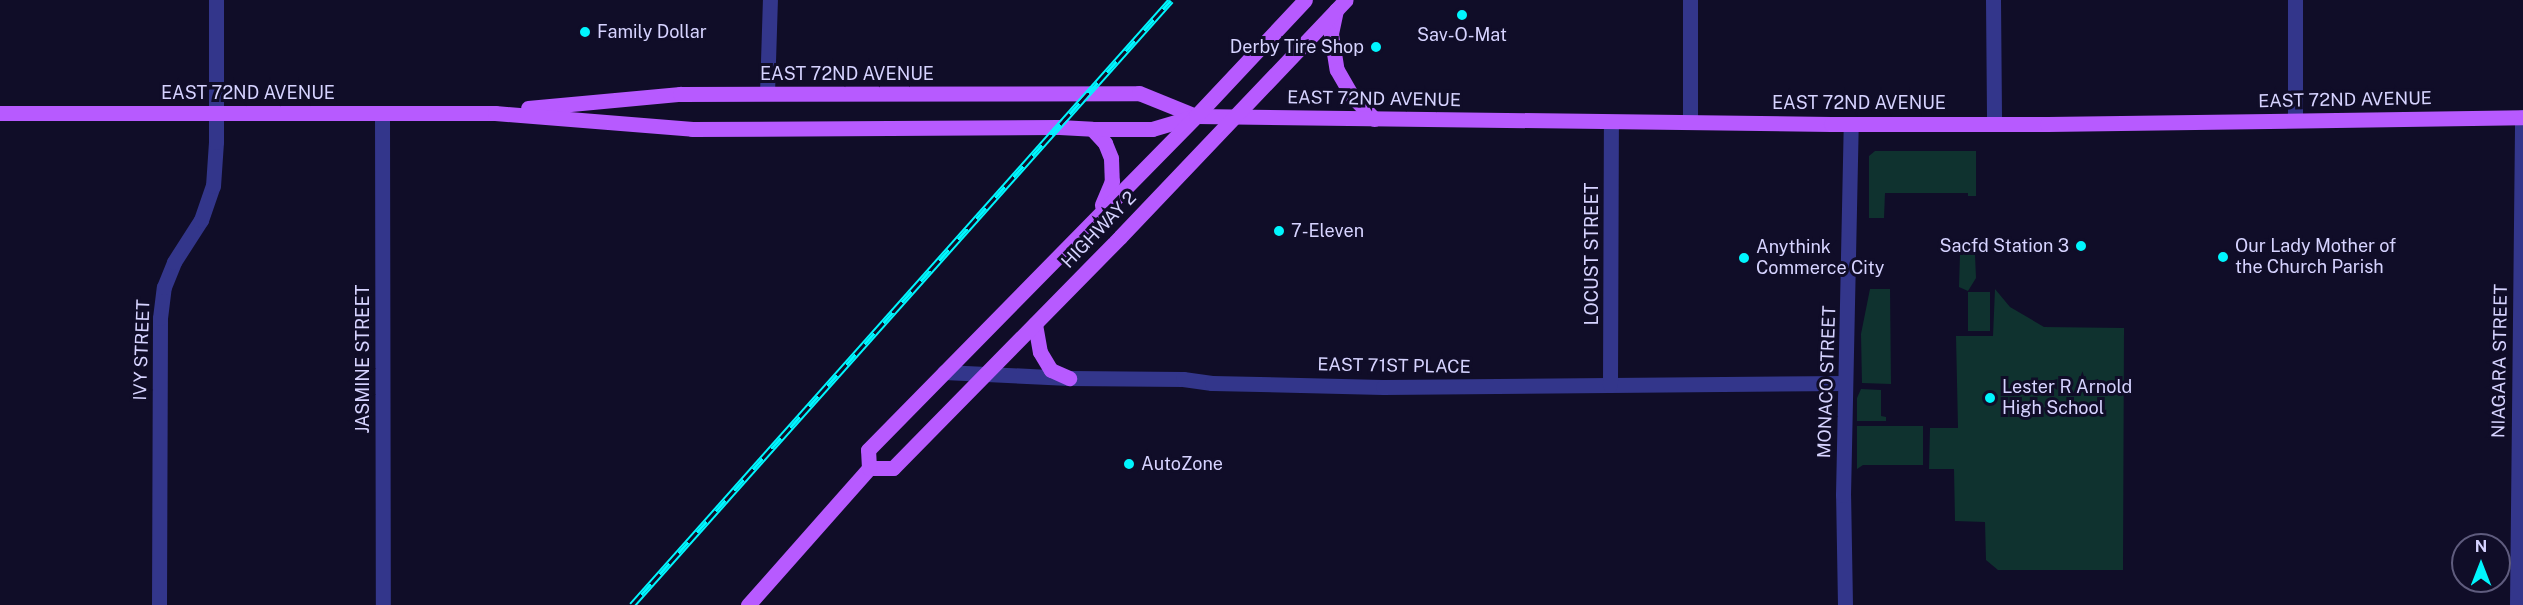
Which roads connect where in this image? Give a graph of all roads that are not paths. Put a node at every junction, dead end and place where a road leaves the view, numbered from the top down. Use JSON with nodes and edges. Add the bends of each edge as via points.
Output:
{"nodes":[{"id":1,"x":216,"y":0,"type":"edge"},
{"id":2,"x":770,"y":0,"type":"edge"},
{"id":3,"x":1305,"y":0,"type":"edge"},
{"id":4,"x":1690,"y":0,"type":"edge"},
{"id":5,"x":1993,"y":0,"type":"edge"},
{"id":6,"x":2295,"y":0,"type":"edge"},
{"id":7,"x":1341,"y":5,"type":"edge"},
{"id":8,"x":768,"y":93,"type":"junction"},
{"id":9,"x":0,"y":113,"type":"edge"},
{"id":10,"x":217,"y":113,"type":"junction"},
{"id":11,"x":382,"y":113,"type":"junction"},
{"id":12,"x":495,"y":113,"type":"junction"},
{"id":13,"x":1196,"y":116,"type":"junction"},
{"id":14,"x":1234,"y":116,"type":"junction"},
{"id":15,"x":2523,"y":117,"type":"edge"},
{"id":16,"x":1374,"y":119,"type":"junction"},
{"id":17,"x":2295,"y":120,"type":"junction"},
{"id":18,"x":1611,"y":122,"type":"junction"},
{"id":19,"x":1690,"y":122,"type":"junction"},
{"id":20,"x":1994,"y":123,"type":"junction"},
{"id":21,"x":1851,"y":124,"type":"junction"},
{"id":22,"x":1092,"y":129,"type":"junction"},
{"id":23,"x":1092,"y":222,"type":"junction"},
{"id":24,"x":1035,"y":324,"type":"junction"},
{"id":25,"x":944,"y":372,"type":"junction"},
{"id":26,"x":984,"y":375,"type":"junction"},
{"id":27,"x":1069,"y":378,"type":"junction"},
{"id":28,"x":1845,"y":383,"type":"junction"},
{"id":29,"x":1610,"y":385,"type":"junction"},
{"id":30,"x":869,"y":468,"type":"junction"},
{"id":31,"x":159,"y":605,"type":"edge"},
{"id":32,"x":383,"y":605,"type":"edge"},
{"id":33,"x":748,"y":605,"type":"edge"},
{"id":34,"x":1845,"y":605,"type":"edge"},
{"id":35,"x":2517,"y":605,"type":"edge"}],
"edges":[{"from":1,"to":10,"type":"street","name":"IVY STREET"},
{"from":2,"to":8,"type":"street"},
{"from":3,"to":13,"type":"main road","name":"HIGHWAY 2"},
{"from":4,"to":19,"type":"street"},
{"from":5,"to":20,"type":"street"},
{"from":6,"to":17,"type":"street"},
{"from":7,"to":14,"type":"main road","name":"HIGHWAY 2"},
{"from":7,"to":16,"type":"main road","via":[[1331,34],[1337,70],[1352,96]]},
{"from":8,"to":12,"type":"main road","name":"EAST 72ND AVENUE","via":[[645,95]]},
{"from":8,"to":13,"type":"main road","name":"EAST 72ND AVENUE","via":[[1139,93]]},
{"from":9,"to":10,"type":"main road","name":"EAST 72ND AVENUE"},
{"from":10,"to":11,"type":"main road","name":"EAST 72ND AVENUE"},
{"from":10,"to":31,"type":"street","name":"IVY STREET","via":[[211,195],[201,220],[174,262],[161,309]]},
{"from":11,"to":12,"type":"main road","name":"EAST 72ND AVENUE"},
{"from":11,"to":32,"type":"street","name":"JASMINE STREET"},
{"from":12,"to":22,"type":"main road","name":"EAST 72ND AVENUE","via":[[693,129]]},
{"from":13,"to":14,"type":"main road","name":"EAST 72ND AVENUE"},
{"from":13,"to":22,"type":"main road","name":"EAST 72ND AVENUE","via":[[1152,129]]},
{"from":13,"to":23,"type":"main road","name":"HIGHWAY 2"},
{"from":14,"to":16,"type":"main road","name":"EAST 72ND AVENUE"},
{"from":14,"to":24,"type":"main road","name":"HIGHWAY 2"},
{"from":15,"to":17,"type":"main road","name":"EAST 72ND AVENUE"},
{"from":15,"to":35,"type":"street","name":"NIAGARA STREET"},
{"from":16,"to":18,"type":"main road","name":"EAST 72ND AVENUE"},
{"from":17,"to":20,"type":"main road","name":"EAST 72ND AVENUE"},
{"from":18,"to":19,"type":"main road","name":"EAST 72ND AVENUE"},
{"from":18,"to":29,"type":"street","name":"LOCUST STREET"},
{"from":19,"to":21,"type":"main road","name":"EAST 72ND AVENUE"},
{"from":20,"to":21,"type":"main road","name":"EAST 72ND AVENUE"},
{"from":21,"to":28,"type":"street","name":"MONACO STREET"},
{"from":22,"to":23,"type":"main road","via":[[1108,150],[1112,172],[1108,195]]},
{"from":23,"to":25,"type":"main road","name":"HIGHWAY 2"},
{"from":24,"to":26,"type":"main road","name":"HIGHWAY 2"},
{"from":24,"to":27,"type":"main road","via":[[1040,352],[1051,370]]},
{"from":25,"to":26,"type":"street","name":"EAST 71ST PLACE"},
{"from":25,"to":30,"type":"main road","name":"HIGHWAY 2","via":[[868,450]]},
{"from":26,"to":27,"type":"street","name":"EAST 71ST PLACE"},
{"from":26,"to":30,"type":"main road","name":"HIGHWAY 2","via":[[893,468]]},
{"from":27,"to":29,"type":"street","name":"EAST 71ST PLACE","via":[[1383,387]]},
{"from":28,"to":29,"type":"street","name":"EAST 71ST PLACE"},
{"from":28,"to":34,"type":"street","name":"MONACO STREET"},
{"from":30,"to":33,"type":"main road","name":"HIGHWAY 2"}]}
